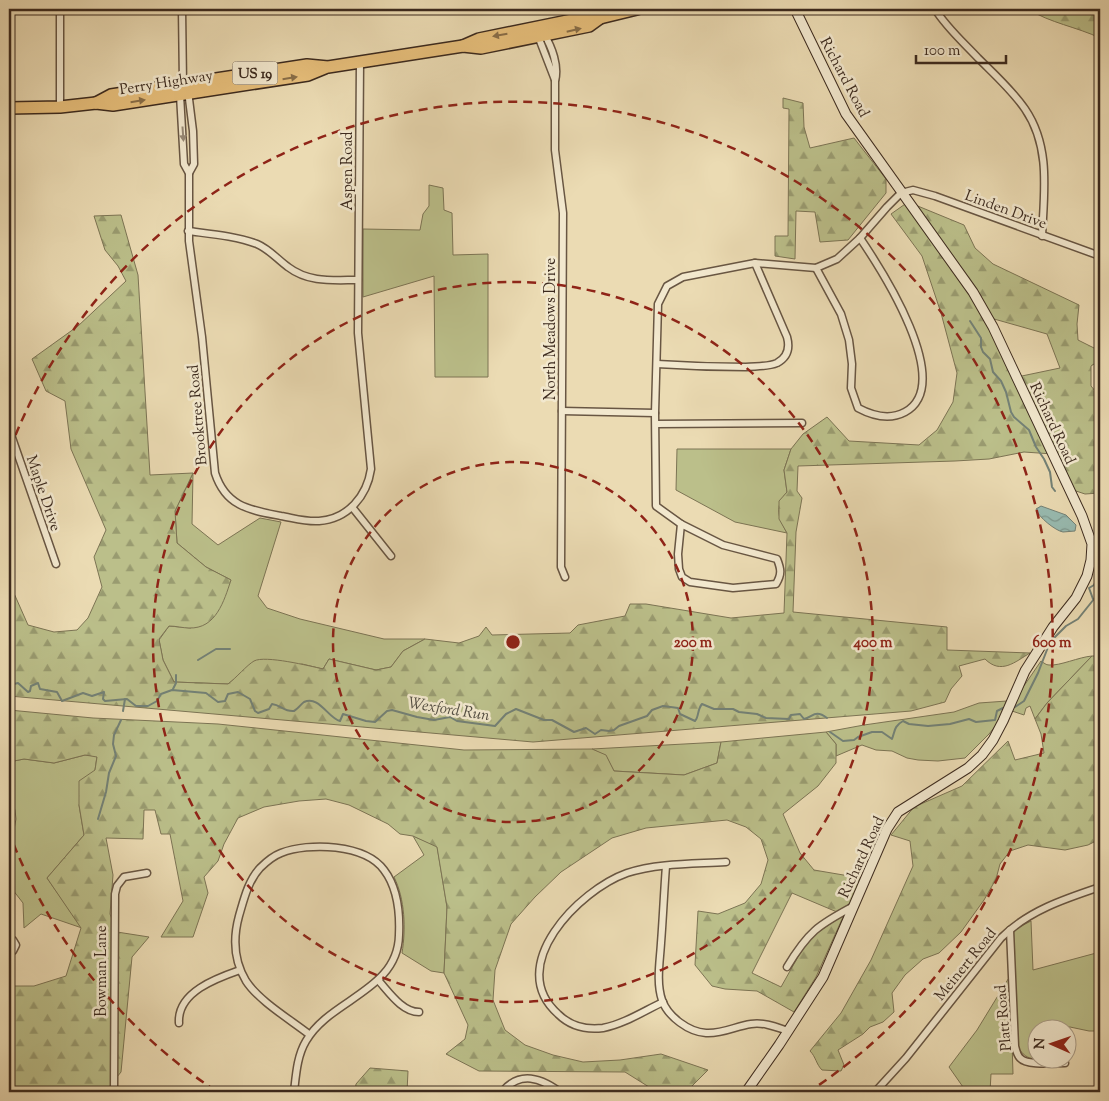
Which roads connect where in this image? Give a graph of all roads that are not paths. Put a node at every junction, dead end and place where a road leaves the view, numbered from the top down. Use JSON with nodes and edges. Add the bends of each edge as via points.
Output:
{"nodes":[{"id":1,"x":60,"y":9,"type":"edge"},
{"id":2,"x":182,"y":9,"type":"edge"},
{"id":3,"x":637,"y":9,"type":"edge"},
{"id":4,"x":795,"y":9,"type":"edge"},
{"id":5,"x":935,"y":9,"type":"edge"},
{"id":6,"x":540,"y":34,"type":"junction"},
{"id":7,"x":360,"y":62,"type":"junction"},
{"id":8,"x":184,"y":91,"type":"junction"},
{"id":9,"x":60,"y":107,"type":"junction"},
{"id":10,"x":9,"y":108,"type":"edge"},
{"id":11,"x":902,"y":193,"type":"junction"},
{"id":12,"x":188,"y":231,"type":"junction"},
{"id":13,"x":1042,"y":236,"type":"junction"},
{"id":14,"x":860,"y":238,"type":"junction"},
{"id":15,"x":1100,"y":256,"type":"edge"},
{"id":16,"x":755,"y":263,"type":"junction"},
{"id":17,"x":816,"y":268,"type":"junction"},
{"id":18,"x":358,"y":280,"type":"junction"},
{"id":19,"x":657,"y":364,"type":"junction"},
{"id":20,"x":562,"y":411,"type":"junction"},
{"id":21,"x":655,"y":413,"type":"junction"},
{"id":22,"x":802,"y":423,"type":"dead end"},
{"id":23,"x":656,"y":424,"type":"junction"},
{"id":24,"x":9,"y":429,"type":"edge"},
{"id":25,"x":352,"y":507,"type":"junction"},
{"id":26,"x":681,"y":524,"type":"junction"},
{"id":27,"x":1096,"y":545,"type":"edge"},
{"id":28,"x":391,"y":556,"type":"dead end"},
{"id":29,"x":56,"y":564,"type":"dead end"},
{"id":30,"x":565,"y":577,"type":"dead end"},
{"id":31,"x":726,"y":862,"type":"dead end"},
{"id":32,"x":666,"y":866,"type":"junction"},
{"id":33,"x":147,"y":872,"type":"dead end"},
{"id":34,"x":1100,"y":887,"type":"edge"},
{"id":35,"x":854,"y":906,"type":"junction"},
{"id":36,"x":1010,"y":930,"type":"junction"},
{"id":37,"x":9,"y":938,"type":"edge"},
{"id":38,"x":9,"y":952,"type":"edge"},
{"id":39,"x":787,"y":967,"type":"dead end"},
{"id":40,"x":240,"y":970,"type":"junction"},
{"id":41,"x":378,"y":980,"type":"junction"},
{"id":42,"x":663,"y":1002,"type":"junction"},
{"id":43,"x":419,"y":1012,"type":"dead end"},
{"id":44,"x":179,"y":1023,"type":"dead end"},
{"id":45,"x":788,"y":1031,"type":"junction"},
{"id":46,"x":310,"y":1035,"type":"junction"},
{"id":47,"x":1026,"y":1061,"type":"edge"},
{"id":48,"x":114,"y":1092,"type":"edge"},
{"id":49,"x":294,"y":1092,"type":"edge"},
{"id":50,"x":502,"y":1092,"type":"edge"},
{"id":51,"x":560,"y":1092,"type":"edge"},
{"id":52,"x":746,"y":1092,"type":"edge"},
{"id":53,"x":875,"y":1092,"type":"edge"}],
"edges":[{"from":1,"to":9,"type":"street"},
{"from":2,"to":8,"type":"street","name":"Brooktree Road"},
{"from":3,"to":6,"type":"highway","name":"Perry Highway","number":"US 19","via":[[600,18],[587,16]]},
{"from":4,"to":11,"type":"street","name":"Richard Road","via":[[846,114]]},
{"from":5,"to":13,"type":"street","via":[[1020,102],[1032,121],[1041,142],[1044,163]]},
{"from":6,"to":7,"type":"highway","name":"Perry Highway","number":"US 19","via":[[479,38],[463,46]]},
{"from":6,"to":20,"type":"street","name":"North Meadows Drive","via":[[555,81],[556,150],[563,213]]},
{"from":7,"to":8,"type":"highway","name":"Perry Highway","number":"US 19","via":[[328,67],[308,75]]},
{"from":7,"to":18,"type":"street","name":"Aspen Road"},
{"from":8,"to":9,"type":"highway","name":"Perry Highway","number":"US 19","via":[[111,95],[96,103]]},
{"from":8,"to":12,"type":"street","name":"Brooktree Road","via":[[194,164],[189,173]]},
{"from":9,"to":10,"type":"highway","name":"Perry Highway","number":"US 19"},
{"from":11,"to":13,"type":"street","name":"Linden Drive","via":[[913,190],[934,196]]},
{"from":11,"to":14,"type":"street"},
{"from":11,"to":27,"type":"street","name":"Richard Road","via":[[973,292],[993,327]]},
{"from":12,"to":18,"type":"street","via":[[259,244],[308,278]]},
{"from":12,"to":25,"type":"street","name":"Brooktree Road","via":[[213,460],[220,486],[244,508],[303,520],[330,519]]},
{"from":13,"to":15,"type":"street","name":"Linden Drive"},
{"from":14,"to":17,"type":"street","via":[[837,259]]},
{"from":14,"to":17,"type":"street","via":[[888,282],[912,332],[922,371],[922,386],[919,398],[911,408],[898,415],[876,416],[858,408],[851,388],[849,340],[841,314]]},
{"from":16,"to":17,"type":"street"},
{"from":16,"to":19,"type":"street","via":[[683,277],[668,286],[658,304]]},
{"from":16,"to":19,"type":"street","via":[[787,337],[788,354],[776,364],[765,366]]},
{"from":18,"to":25,"type":"street","name":"Brooktree Road","via":[[359,354],[371,469],[364,492]]},
{"from":19,"to":21,"type":"street"},
{"from":20,"to":21,"type":"street"},
{"from":20,"to":30,"type":"street","name":"North Meadows Drive","via":[[562,567]]},
{"from":21,"to":23,"type":"street"},
{"from":22,"to":23,"type":"street"},
{"from":23,"to":26,"type":"street","via":[[656,506]]},
{"from":24,"to":29,"type":"street","name":"Maple Drive"},
{"from":25,"to":28,"type":"street"},
{"from":26,"to":26,"type":"street","via":[[679,569],[682,577],[690,582],[733,588],[776,584],[781,568],[777,559],[723,545]]},
{"from":27,"to":35,"type":"street","name":"Richard Road","via":[[1087,576],[1076,598],[1025,671],[1003,721],[982,755],[952,779],[898,812],[878,847]]},
{"from":31,"to":32,"type":"street"},
{"from":32,"to":42,"type":"street","via":[[659,977]]},
{"from":32,"to":42,"type":"street","via":[[627,873],[579,903],[552,934],[540,966],[547,1004],[566,1021],[578,1026],[614,1025]]},
{"from":33,"to":48,"type":"street","name":"Bowman Lane","via":[[124,877],[115,894]]},
{"from":34,"to":36,"type":"street","name":"Meinert Road","via":[[1046,907]]},
{"from":35,"to":39,"type":"street","via":[[819,925]]},
{"from":35,"to":45,"type":"street","name":"Richard Road","via":[[823,977]]},
{"from":36,"to":47,"type":"street","name":"Platt Road","via":[[1016,1046],[1017,1053]]},
{"from":36,"to":53,"type":"street","name":"Meinert Road"},
{"from":37,"to":38,"type":"street","via":[[16,946]]},
{"from":40,"to":41,"type":"street","via":[[236,928],[248,887],[260,869],[274,856],[288,851],[337,848],[360,852],[377,862],[394,890],[399,945],[394,961]]},
{"from":40,"to":44,"type":"street","via":[[195,992],[184,1005]]},
{"from":40,"to":46,"type":"street","via":[[258,995]]},
{"from":41,"to":43,"type":"street","via":[[406,1009]]},
{"from":41,"to":46,"type":"street","via":[[325,1019]]},
{"from":42,"to":45,"type":"street","via":[[682,1024],[705,1033],[720,1033],[756,1023]]},
{"from":45,"to":52,"type":"street","name":"Richard Road"},
{"from":46,"to":49,"type":"street","via":[[298,1061]]},
{"from":50,"to":51,"type":"street","via":[[511,1084],[531,1079],[543,1081]]}]}
